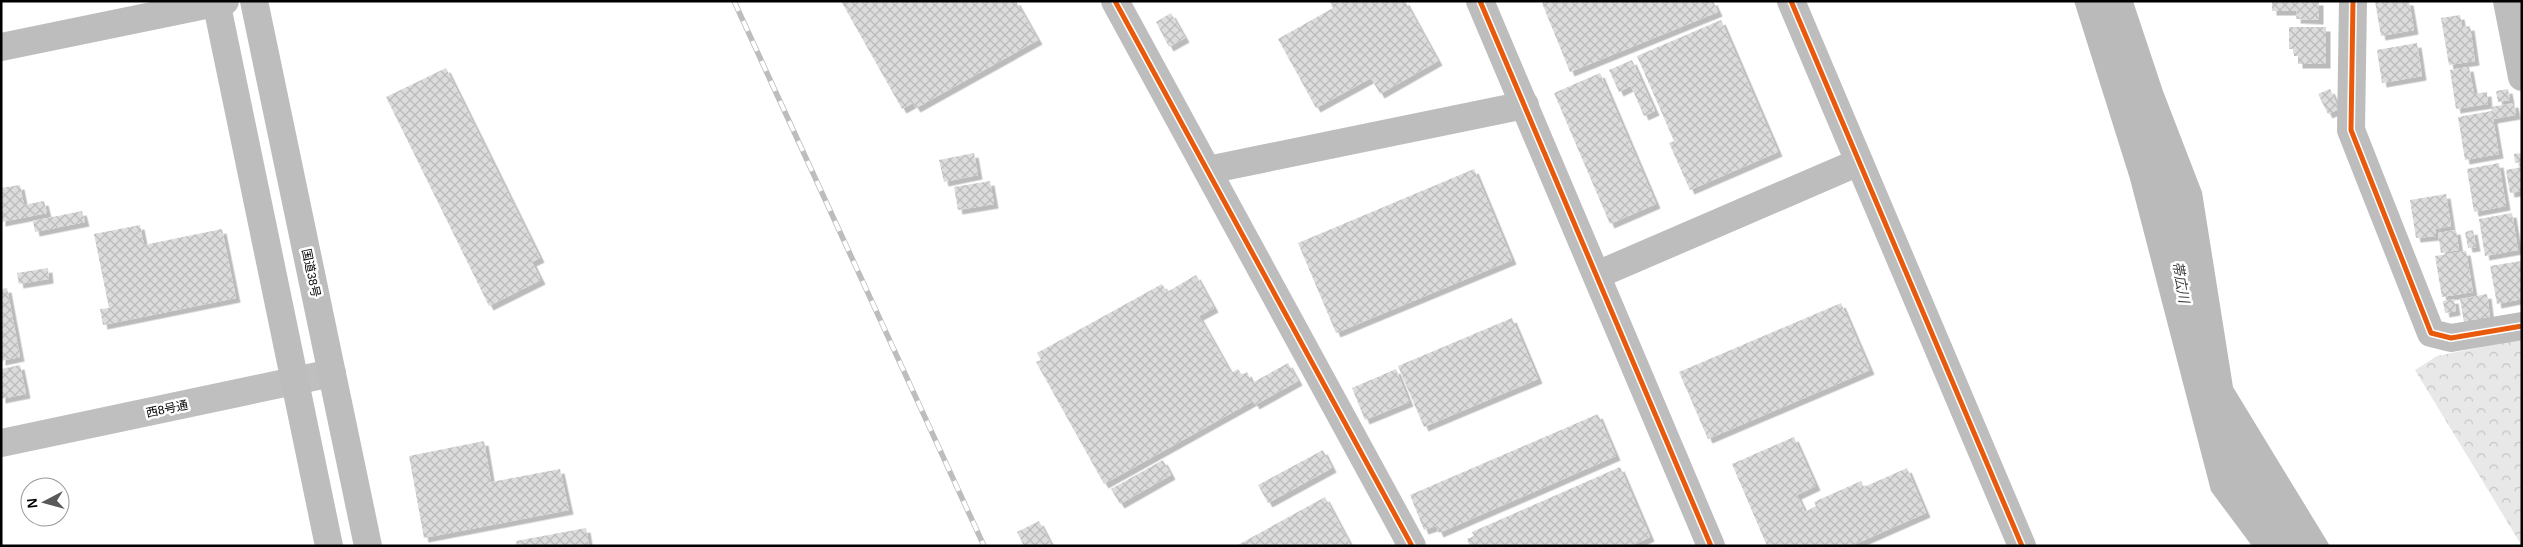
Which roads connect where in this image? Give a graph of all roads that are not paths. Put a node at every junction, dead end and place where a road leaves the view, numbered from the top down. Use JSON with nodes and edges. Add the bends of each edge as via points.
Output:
{"nodes":[{"id":1,"x":254,"y":1,"type":"edge"},
{"id":2,"x":1115,"y":1,"type":"edge"},
{"id":3,"x":1480,"y":1,"type":"edge"},
{"id":4,"x":1791,"y":1,"type":"edge"},
{"id":5,"x":2352,"y":1,"type":"edge"},
{"id":6,"x":2507,"y":1,"type":"edge"},
{"id":7,"x":219,"y":2,"type":"edge"},
{"id":8,"x":1,"y":47,"type":"edge"},
{"id":9,"x":2522,"y":77,"type":"edge"},
{"id":10,"x":1525,"y":105,"type":"junction"},
{"id":11,"x":1859,"y":162,"type":"junction"},
{"id":12,"x":1208,"y":170,"type":"junction"},
{"id":13,"x":1596,"y":275,"type":"junction"},
{"id":14,"x":2522,"y":326,"type":"edge"},
{"id":15,"x":332,"y":373,"type":"junction"},
{"id":16,"x":296,"y":382,"type":"junction"},
{"id":17,"x":1,"y":443,"type":"edge"},
{"id":18,"x":329,"y":546,"type":"edge"},
{"id":19,"x":368,"y":546,"type":"edge"},
{"id":20,"x":1412,"y":546,"type":"edge"},
{"id":21,"x":1711,"y":546,"type":"edge"},
{"id":22,"x":2022,"y":546,"type":"edge"}],
"edges":[{"from":1,"to":15,"type":"main road","name":"国道38号"},
{"from":2,"to":12,"type":"main road"},
{"from":3,"to":10,"type":"main road"},
{"from":4,"to":11,"type":"main road"},
{"from":5,"to":14,"type":"main road","via":[[2351,130],[2431,333],[2451,338]]},
{"from":6,"to":9,"type":"main road"},
{"from":7,"to":8,"type":"main road"},
{"from":7,"to":16,"type":"main road"},
{"from":10,"to":12,"type":"main road"},
{"from":10,"to":13,"type":"main road"},
{"from":11,"to":13,"type":"main road"},
{"from":11,"to":22,"type":"main road"},
{"from":12,"to":20,"type":"main road"},
{"from":13,"to":21,"type":"main road"},
{"from":15,"to":16,"type":"street","name":"西8号通"},
{"from":15,"to":19,"type":"main road","name":"国道38号"},
{"from":16,"to":17,"type":"street","name":"西8号通"},
{"from":16,"to":18,"type":"main road"}]}
